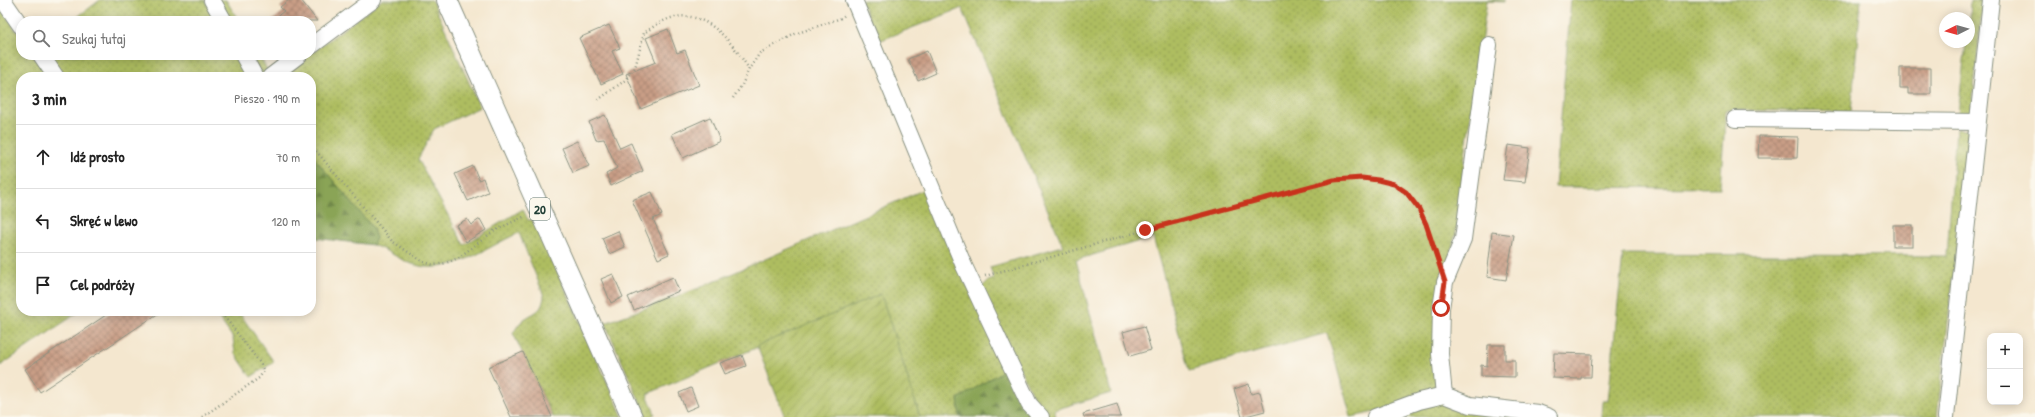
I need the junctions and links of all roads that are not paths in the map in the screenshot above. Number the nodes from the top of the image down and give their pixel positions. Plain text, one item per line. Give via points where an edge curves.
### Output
1 (3, 0) edge
2 (212, 0) edge
3 (372, 0) edge
4 (447, 0) edge
5 (1991, 0) edge
6 (854, 2) edge
7 (221, 16) edge
8 (16, 19) edge
9 (316, 42) edge
10 (1489, 45) dead end
11 (44, 60) edge
12 (246, 60) edge
13 (293, 60) edge
14 (53, 72) edge
15 (253, 72) edge
16 (277, 72) edge
17 (1736, 120) dead end
18 (1977, 122) junction
19 (1444, 395) junction
20 (632, 417) edge
21 (1041, 417) edge
22 (1375, 417) edge
23 (1549, 417) edge
24 (1946, 417) edge

1 - 8 street
2 - 7 street
3 - 9 street
4 - 20 main road, 20
5 - 18 street
6 - 21 street via 971,280 1029,404
10 - 19 street via 1463,239 1445,282 1441,308 1440,354
11 - 14 street
12 - 15 street
13 - 16 street
17 - 18 street
18 - 24 street
19 - 22 street
19 - 23 street via 1470,405 1538,413

